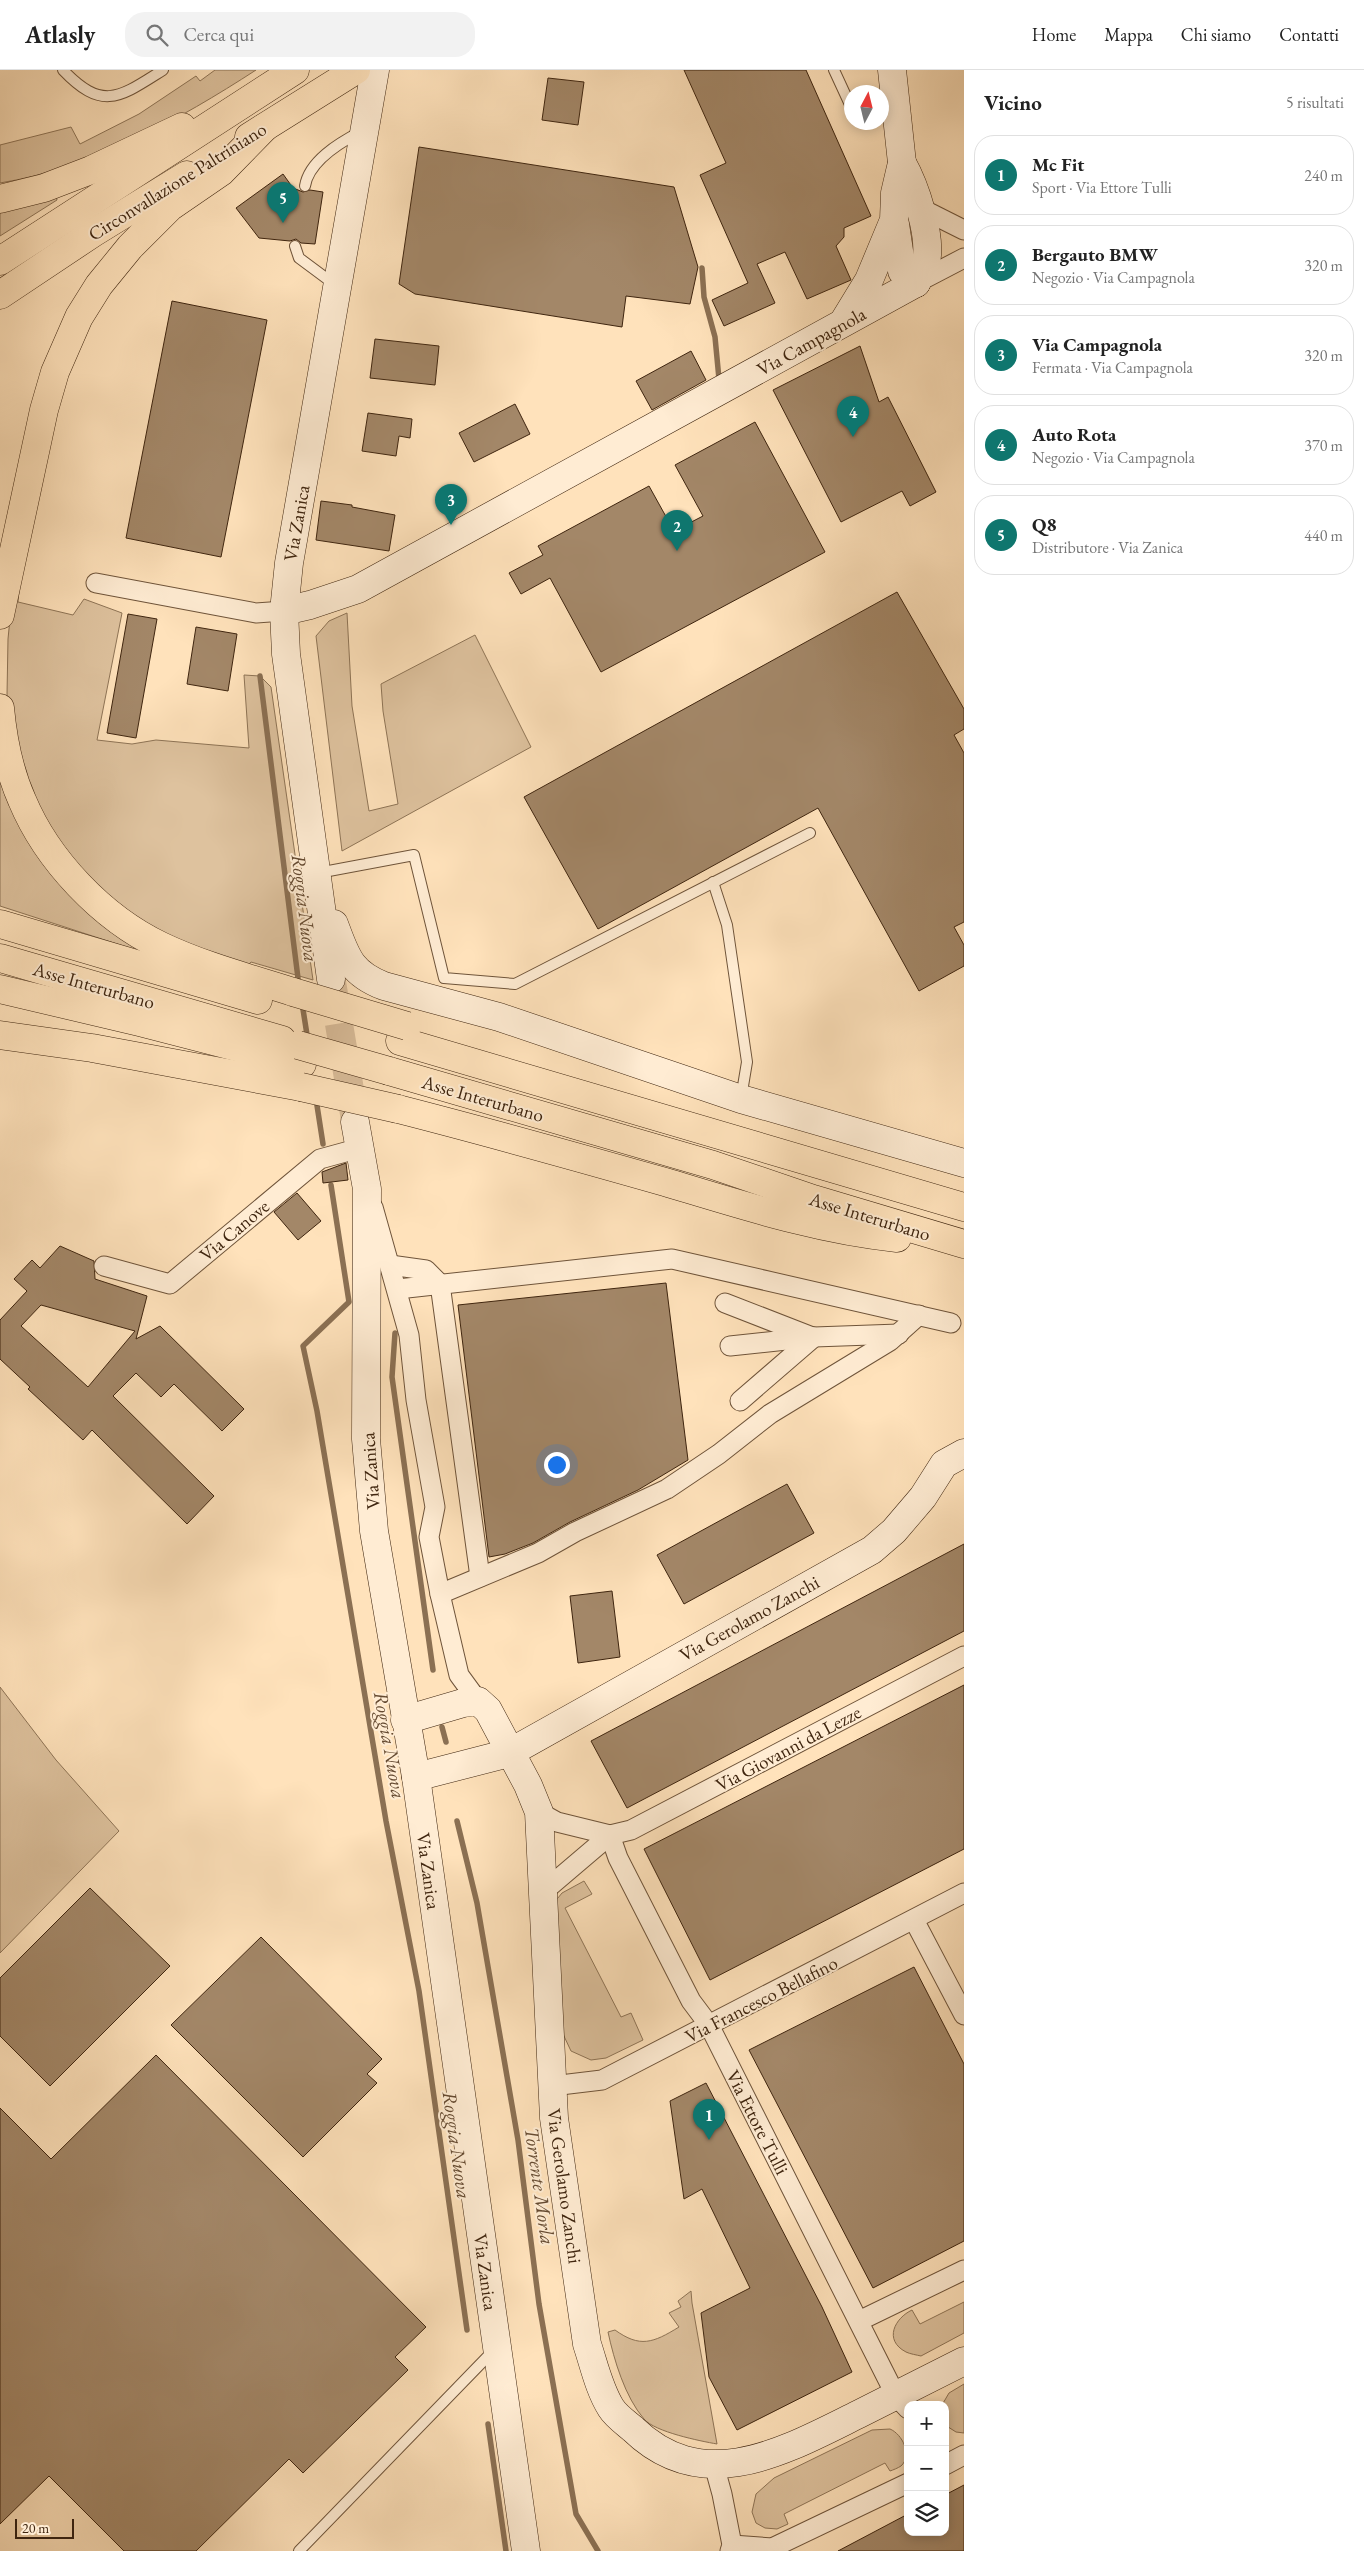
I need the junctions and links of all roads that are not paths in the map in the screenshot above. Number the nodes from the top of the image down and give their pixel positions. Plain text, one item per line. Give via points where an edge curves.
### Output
1 (63, 70) edge
2 (163, 70) edge
3 (295, 70) edge
4 (375, 70) edge
5 (834, 70) edge
6 (347, 76) edge
7 (889, 84) edge
8 (844, 92) edge
9 (251, 100) junction
10 (264, 128) junction
11 (366, 129) junction
12 (902, 163) junction
13 (305, 186) dead end
14 (0, 199) edge
15 (920, 208) junction
16 (894, 220) junction
17 (964, 230) edge
18 (295, 246) dead end
19 (964, 258) edge
20 (0, 261) edge
21 (916, 284) junction
22 (339, 287) junction
23 (0, 295) edge
24 (844, 322) junction
25 (96, 583) dead end
26 (284, 611) junction
27 (0, 615) edge
28 (0, 708) edge
29 (810, 833) dead end
30 (315, 874) junction
31 (713, 882) junction
32 (319, 901) junction
33 (0, 924) edge
34 (0, 958) edge
35 (331, 978) tunnel mouth
36 (0, 989) edge
37 (0, 999) edge
38 (294, 1002) junction
39 (91, 1010) junction
40 (0, 1035) edge
41 (301, 1065) junction
42 (393, 1090) junction
43 (741, 1099) junction
44 (343, 1145) joint
45 (964, 1162) edge
46 (367, 1189) junction
47 (964, 1207) edge
48 (964, 1244) edge
49 (390, 1264) junction
50 (104, 1266) dead end
51 (440, 1284) junction
52 (398, 1289) junction
53 (725, 1303) dead end
54 (919, 1316) junction
55 (951, 1323) dead end
56 (899, 1334) junction
57 (814, 1338) junction
58 (730, 1346) dead end
59 (740, 1401) dead end
60 (964, 1453) edge
61 (480, 1577) junction
62 (440, 1594) junction
63 (964, 1656) edge
64 (478, 1701) junction
65 (405, 1720) junction
66 (509, 1753) junction
67 (416, 1778) junction
68 (539, 1812) junction
69 (610, 1835) junction
70 (543, 1892) junction
71 (964, 1894) edge
72 (914, 1920) junction
73 (964, 2015) edge
74 (709, 2025) junction
75 (552, 2086) junction
76 (964, 2270) edge
77 (859, 2322) junction
78 (496, 2348) junction
79 (964, 2361) edge
80 (902, 2402) edge
81 (964, 2455) edge
82 (949, 2463) edge
83 (714, 2465) junction
84 (904, 2485) edge
85 (731, 2548) edge
86 (299, 2551) edge
87 (526, 2551) edge

1 - 2 lane via 92,95 114,96 131,90
3 - 9 highway, Circonvallazione Paltriniano
4 - 11 main road, Via Zanica
5 - 8 lane
6 - 10 highway, Circonvallazione Paltriniano
7 - 12 main road
9 - 14 highway via 173,130 91,170 44,188
9 - 20 highway, Circonvallazione Paltriniano
10 - 23 highway, Circonvallazione Paltriniano via 93,233
10 - 27 highway via 221,172 170,207 130,247 99,285 79,317 44,410
11 - 13 lane via 337,145 307,175
11 - 22 main road, Via Zanica
12 - 15 main road
12 - 16 main road via 895,193
15 - 17 street
15 - 21 main road via 927,254
16 - 21 main road via 902,271
16 - 24 main road via 869,280
18 - 22 lane via 299,258
19 - 21 street, Via Campagnola
21 - 24 main road, Via Campagnola
22 - 26 main road, Via Zanica via 294,534
24 - 26 main road, Via Campagnola via 358,589
25 - 26 street via 256,613
26 - 30 main road, Via Zanica via 286,654
28 - 38 highway via 3,738 22,801 53,853 92,897 114,917 159,945
29 - 31 lane
30 - 31 lane via 414,855 444,978 515,984
30 - 32 main road, Via Zanica
31 - 43 lane via 727,925 747,1062
32 - 35 main road, Via Zanica
32 - 43 main road via 332,920 351,964 370,981 499,1017
33 - 38 highway, Asse Interurbano
34 - 41 highway, Asse Interurbano
36 - 39 highway
37 - 39 highway
38 - 47 highway, Asse Interurbano via 404,1034 486,1065
39 - 41 highway
40 - 41 highway via 92,1048
41 - 42 highway
42 - 48 highway, Asse Interurbano via 711,1183 813,1199
42 - 48 highway via 509,1138 784,1217 872,1236
43 - 45 main road
44 - 46 main road, Via Zanica
44 - 50 street, Via Canove via 170,1284
46 - 49 street, Via Zanica
46 - 65 main road, Via Zanica via 368,1472 374,1530
49 - 51 street via 426,1270
49 - 52 street, Via Zanica
51 - 52 street
51 - 54 street via 672,1259
51 - 61 street
52 - 62 street, Via Zanica via 409,1335 416,1400 435,1507 429,1537
53 - 57 street
54 - 55 street
54 - 56 street
56 - 57 street
56 - 61 street via 770,1414 719,1454 666,1489
57 - 58 street
57 - 59 street
60 - 66 main road, Via Gerolamo Zanchi via 944,1464 923,1497 894,1531 872,1550
61 - 62 street
62 - 64 street, Via Zanica via 459,1675
63 - 69 street, Via Giovanni da Lezze via 631,1830
64 - 65 main road
64 - 66 main road, Via Gerolamo Zanchi via 488,1710
65 - 67 main road, Via Zanica
66 - 67 main road, Via Gerolamo Zanchi
66 - 68 main road, Via Gerolamo Zanchi
67 - 78 main road, Via Zanica
68 - 69 street, Via Giovanni da Lezze via 557,1822
68 - 70 main road, Via Gerolamo Zanchi
69 - 70 street, Via Giovanni da Lezze
69 - 74 street, Via Ettore Tulli via 618,1858 691,2001
70 - 75 main road, Via Gerolamo Zanchi
71 - 72 street, Via Francesco Bellafino
72 - 73 street
72 - 74 street, Via Francesco Bellafino
74 - 75 street, Via Francesco Bellafino via 602,2080
74 - 77 street, Via Ettore Tulli
75 - 83 main road, Via Gerolamo Zanchi via 558,2149 584,2322 597,2376 612,2409 646,2442 676,2458
76 - 77 street
77 - 80 street, Via Ettore Tulli
78 - 86 lane
78 - 87 main road, Via Zanica
79 - 80 main road, Via Gerolamo Zanchi
80 - 83 main road, Via Gerolamo Zanchi via 753,2461
81 - 82 street
83 - 85 street
84 - 85 street via 772,2548

